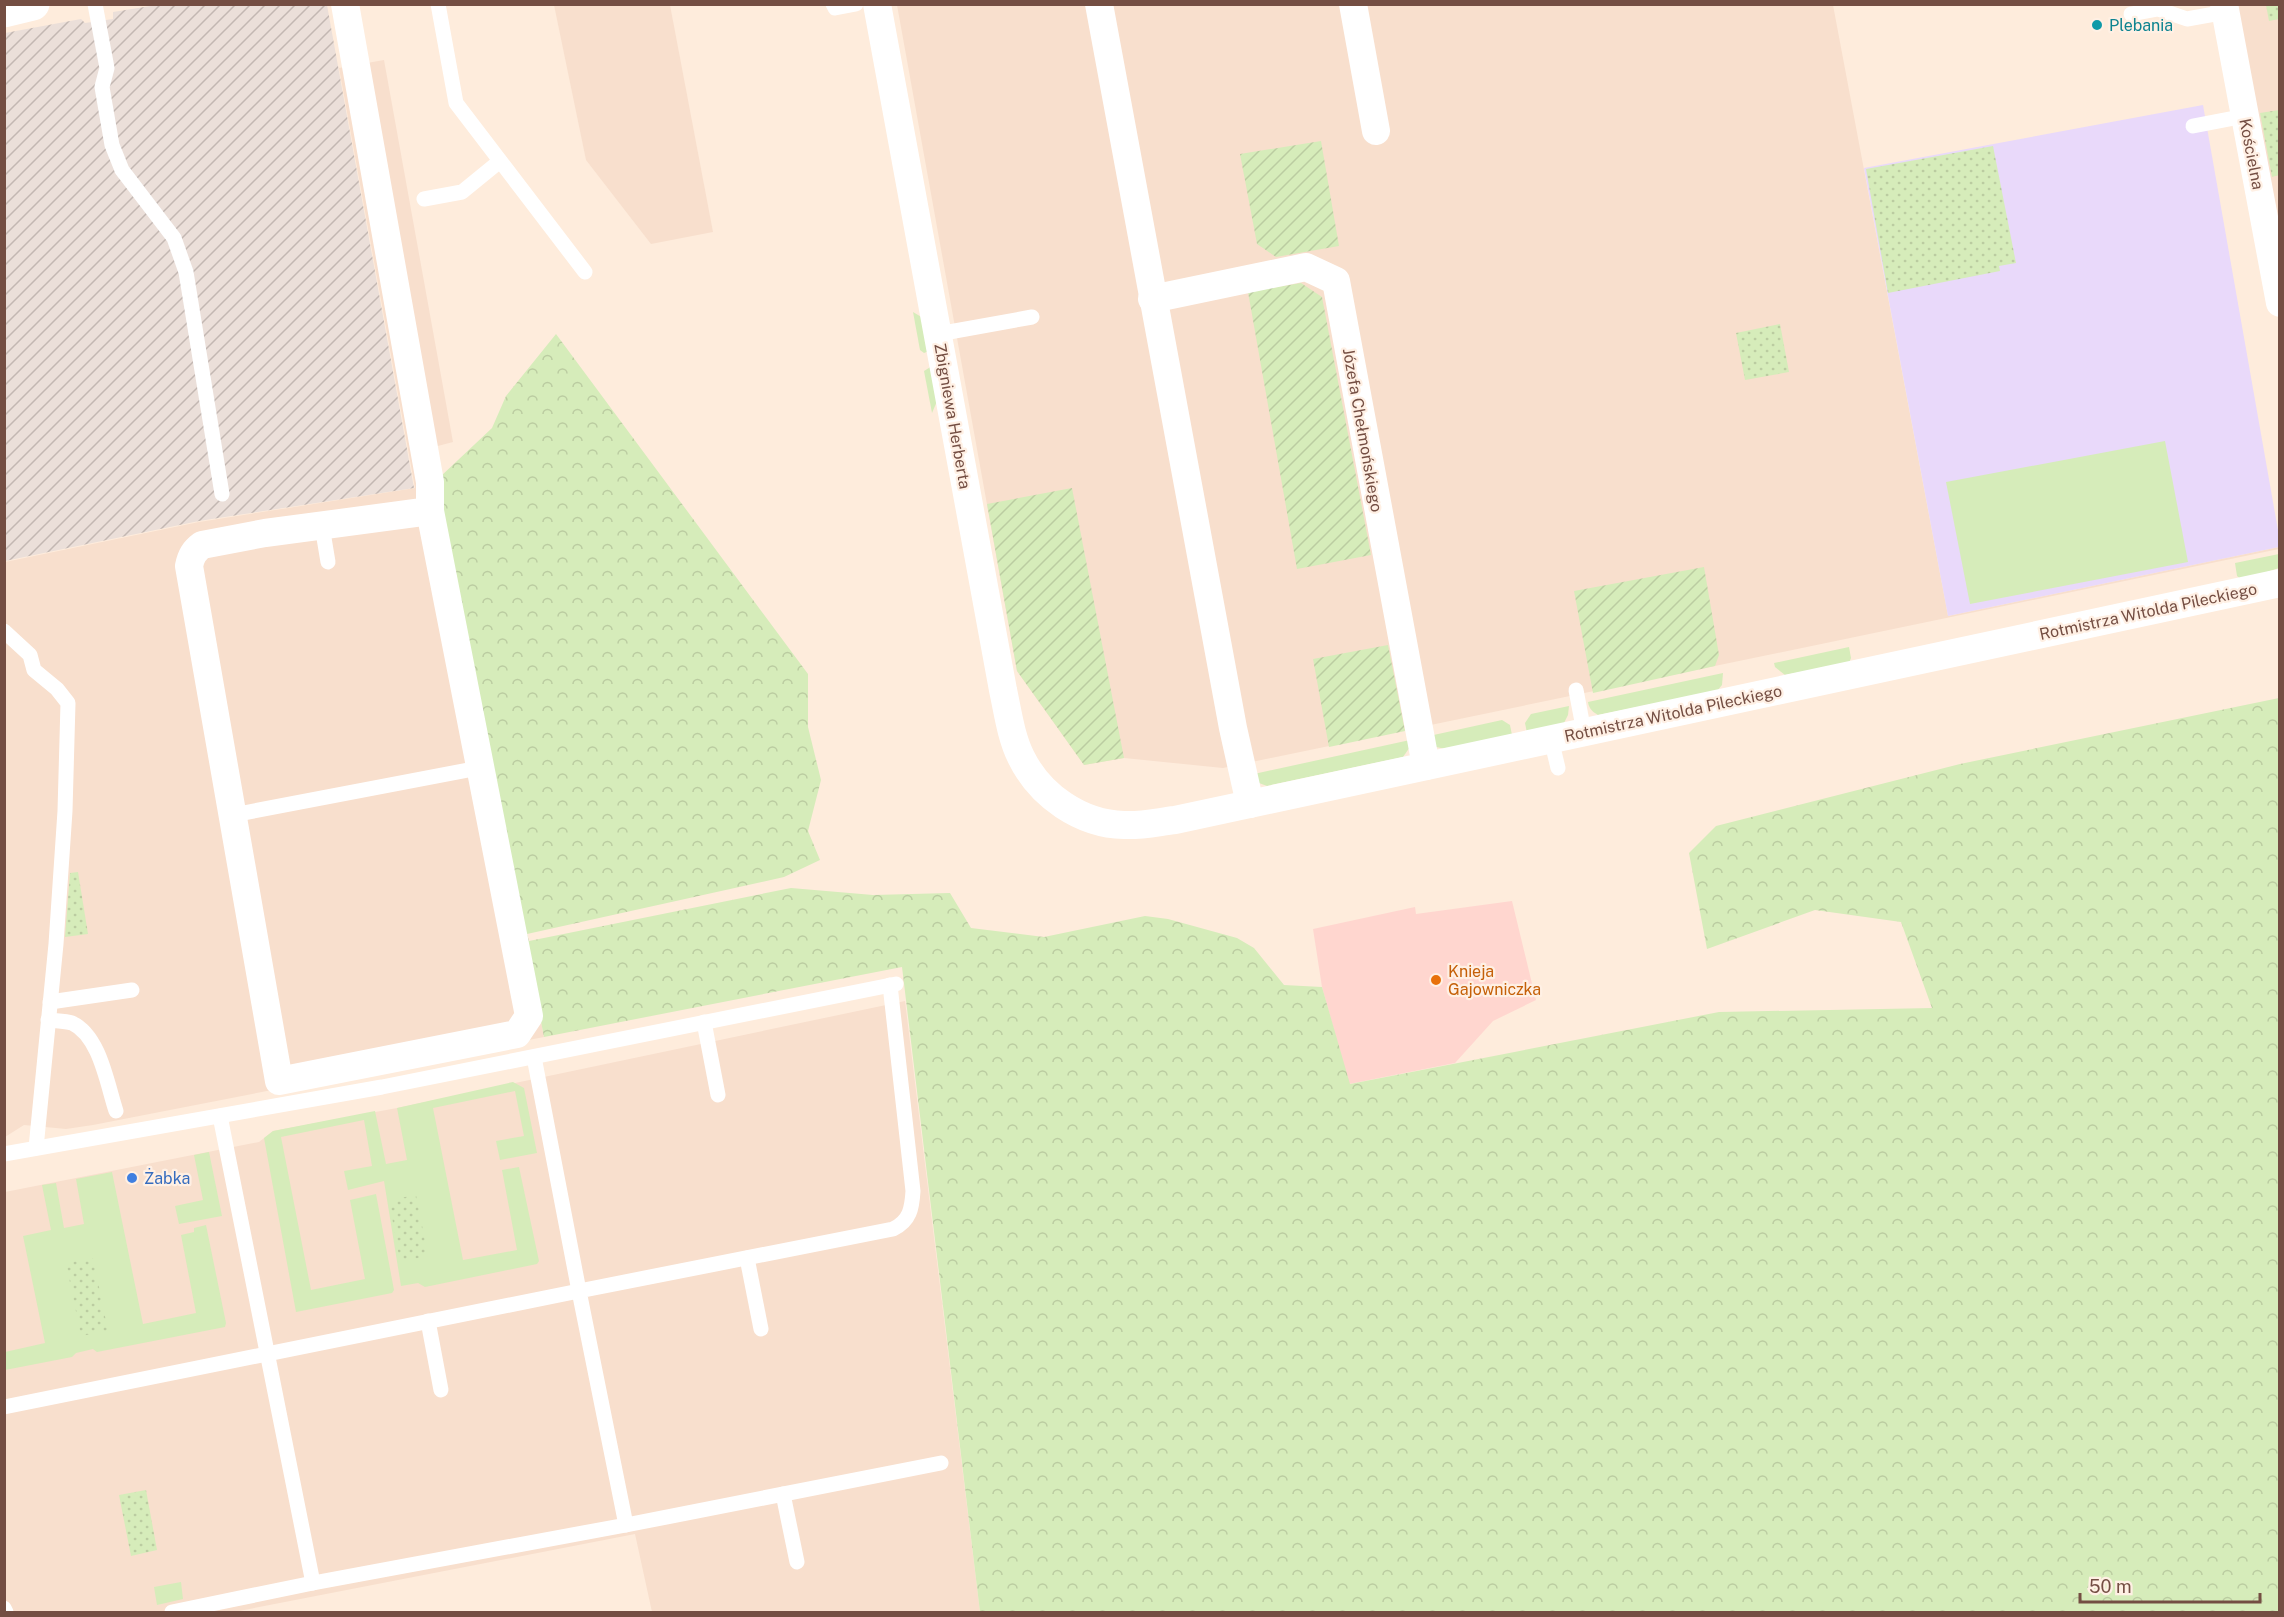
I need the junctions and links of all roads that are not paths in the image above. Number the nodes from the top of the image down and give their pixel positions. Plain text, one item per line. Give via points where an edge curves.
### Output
1 (33, 4) edge
2 (95, 4) edge
3 (345, 4) edge
4 (438, 4) edge
5 (833, 4) edge
6 (856, 4) edge
7 (877, 4) edge
8 (1099, 4) edge
9 (1353, 4) edge
10 (2225, 8) edge
11 (4, 11) edge
12 (2131, 14) dead end
13 (2245, 116) junction
14 (2193, 126) dead end
15 (1376, 131) dead end
16 (500, 161) junction
17 (424, 200) dead end
18 (585, 272) dead end
19 (1152, 299) junction
20 (2280, 303) edge
21 (1032, 317) dead end
22 (938, 334) junction
23 (222, 494) dead end
24 (430, 511) junction
25 (322, 525) junction
26 (328, 562) dead end
27 (2280, 583) edge
28 (4, 631) edge
29 (1576, 690) dead end
30 (1584, 732) junction
31 (1551, 739) junction
32 (1426, 766) junction
33 (479, 768) junction
34 (1558, 768) dead end
35 (1250, 804) junction
36 (1067, 808) joint
37 (233, 815) junction
38 (132, 990) dead end
39 (50, 1002) junction
40 (48, 1020) junction
41 (704, 1022) junction
42 (534, 1057) junction
43 (718, 1095) dead end
44 (116, 1111) dead end
45 (220, 1116) junction
46 (36, 1148) junction
47 (4, 1154) edge
48 (747, 1258) junction
49 (579, 1291) junction
50 (428, 1321) junction
51 (761, 1329) dead end
52 (268, 1354) junction
53 (441, 1390) dead end
54 (4, 1407) edge
55 (941, 1464) dead end
56 (783, 1494) junction
57 (626, 1525) junction
58 (797, 1562) dead end
59 (313, 1583) junction
60 (4, 1608) edge
61 (6, 1612) edge
62 (172, 1612) edge

1 - 11 street
2 - 23 lane via 107,68 102,87 112,145 122,170 174,238 186,272
3 - 24 street via 429,482
4 - 16 lane via 456,103
5 - 6 lane via 835,8
7 - 22 street, Zbigniewa Herberta
8 - 19 street
9 - 15 street
10 - 12 lane via 2187,18 2158,9
10 - 13 street, Kościelna
13 - 14 lane
13 - 20 street, Kościelna
16 - 17 lane via 462,192
16 - 18 lane
19 - 32 street, Józefa Chełmońskiego via 1306,267 1336,281
19 - 35 street
21 - 22 lane
22 - 36 street, Zbigniewa Herberta via 1014,741 1035,780
24 - 25 street
24 - 33 street
25 - 26 lane
25 - 37 street via 202,545 190,558
27 - 30 street, Rotmistrza Witolda Pileckiego
28 - 39 lane via 30,655 34,670 68,703 65,811
29 - 30 lane
30 - 31 street, Rotmistrza Witolda Pileckiego
31 - 32 street, Rotmistrza Witolda Pileckiego
31 - 34 lane
32 - 35 street, Rotmistrza Witolda Pileckiego
33 - 37 lane
33 - 37 street via 529,1016 517,1034 279,1081
35 - 36 street, Rotmistrza Witolda Pileckiego via 1175,820 1125,825 1095,821
38 - 39 lane
39 - 40 lane
40 - 44 lane via 71,1023 89,1036
40 - 46 lane
41 - 42 lane
41 - 43 lane
41 - 48 lane via 893,984 913,1191 910,1213 893,1229
42 - 45 lane
42 - 49 lane
45 - 46 lane
45 - 52 lane
46 - 47 lane
48 - 49 lane
48 - 51 lane
49 - 50 lane
49 - 57 lane
50 - 52 lane
50 - 53 lane
52 - 54 lane
52 - 59 lane
55 - 56 lane
56 - 57 lane
56 - 58 lane
57 - 59 lane
59 - 62 lane
60 - 61 lane

